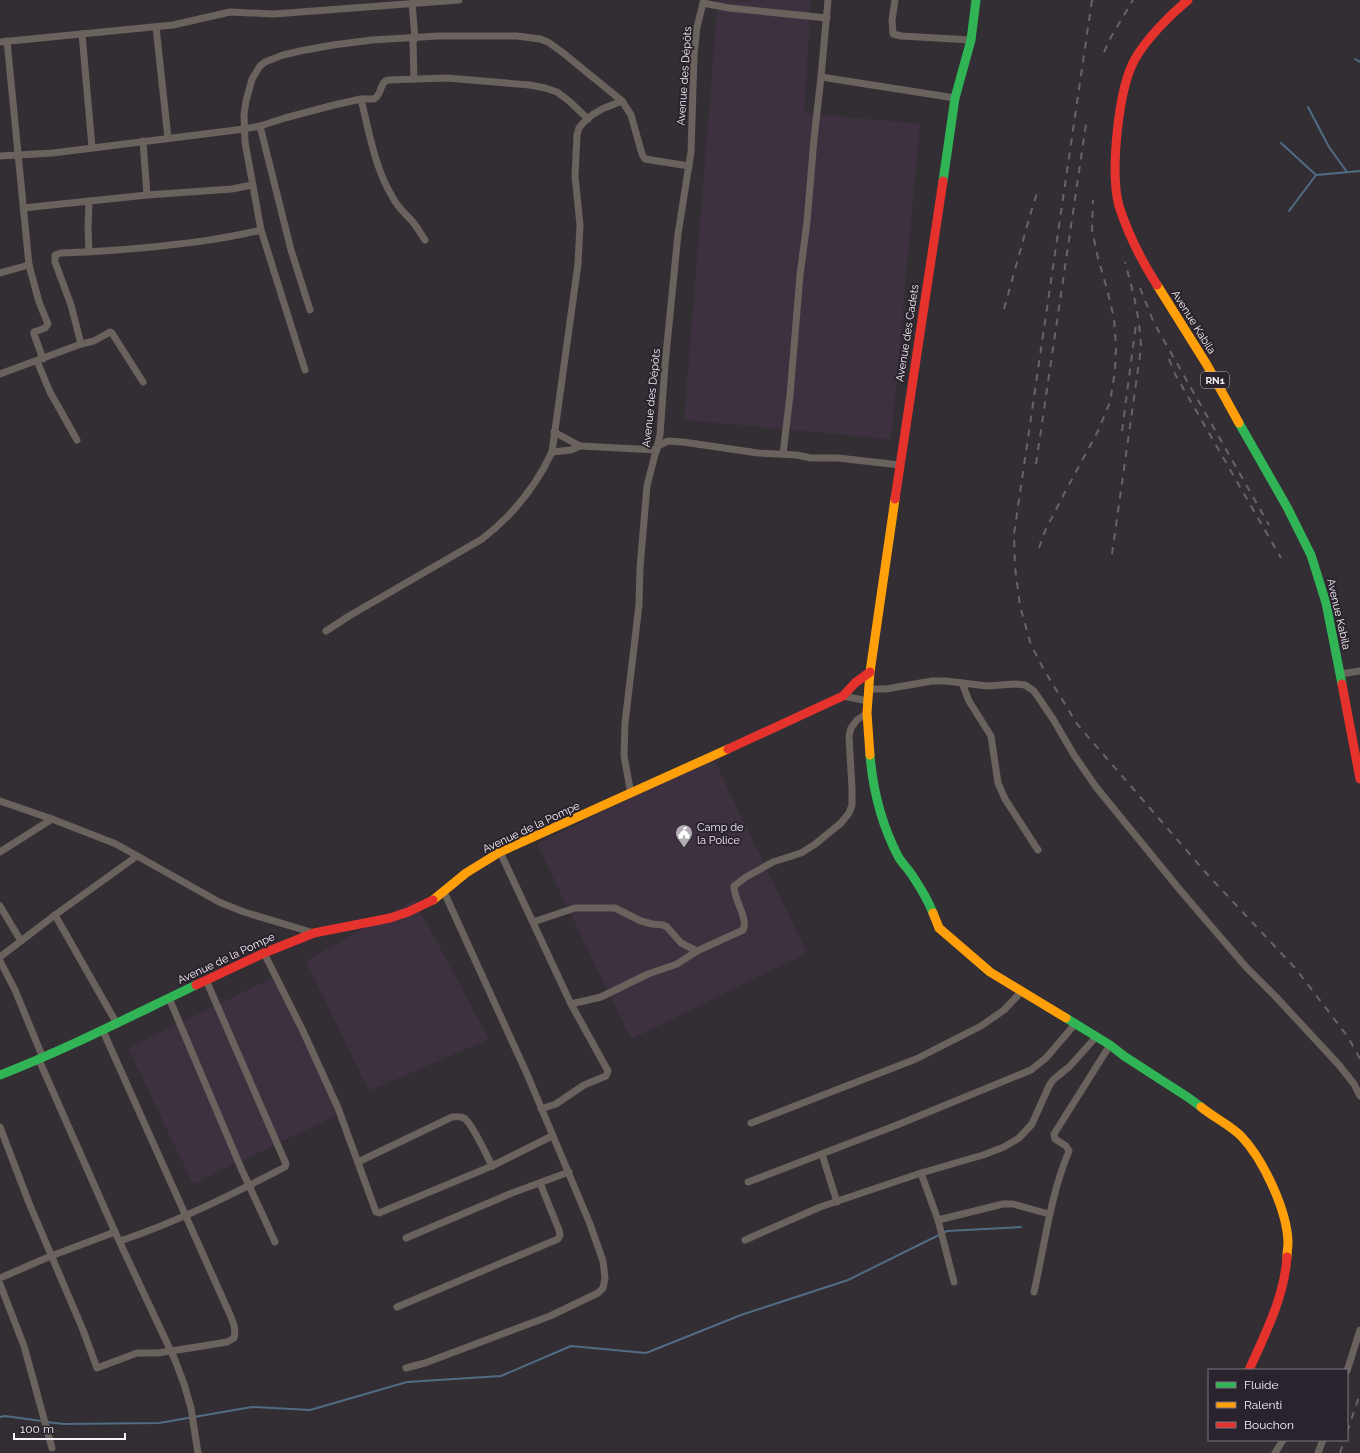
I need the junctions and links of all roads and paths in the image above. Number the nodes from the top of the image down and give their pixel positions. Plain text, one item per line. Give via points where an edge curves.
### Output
1 (459, 0) edge
2 (828, 0) edge
3 (895, 0) edge
4 (976, 0) edge
5 (1188, 0) edge
6 (415, 2) edge
7 (702, 2) edge
8 (827, 18) junction
9 (156, 27) junction
10 (82, 34) junction
11 (415, 38) junction
12 (971, 40) junction
13 (3, 41) edge
14 (822, 77) junction
15 (414, 79) junction
16 (955, 98) junction
17 (361, 99) junction
18 (622, 101) junction
19 (588, 119) junction
20 (260, 126) junction
21 (244, 129) junction
22 (168, 138) junction
23 (143, 141) junction
24 (92, 147) junction
25 (18, 155) junction
26 (0, 156) edge
27 (689, 166) junction
28 (252, 186) junction
29 (147, 195) junction
30 (89, 201) junction
31 (23, 208) junction
32 (261, 230) junction
33 (425, 240) dead end
34 (89, 251) junction
35 (29, 265) junction
36 (0, 273) edge
37 (310, 310) dead end
38 (81, 344) junction
39 (40, 360) junction
40 (305, 370) dead end
41 (0, 374) edge
42 (143, 382) dead end
43 (554, 432) junction
44 (660, 435) junction
45 (77, 440) dead end
46 (668, 441) junction
47 (580, 446) junction
48 (657, 448) junction
49 (552, 452) junction
50 (783, 454) junction
51 (900, 465) junction
52 (326, 631) dead end
53 (1360, 671) edge
54 (870, 672) junction
55 (1340, 674) junction
56 (962, 683) junction
57 (870, 689) junction
58 (842, 696) junction
59 (868, 701) junction
60 (867, 713) junction
61 (1360, 779) edge
62 (631, 794) junction
63 (0, 801) edge
64 (52, 819) junction
65 (1038, 850) dead end
66 (0, 852) edge
67 (500, 852) junction
68 (137, 856) junction
69 (444, 892) junction
70 (0, 906) edge
71 (55, 915) junction
72 (533, 922) junction
73 (314, 932) junction
74 (21, 941) junction
75 (697, 951) junction
76 (264, 953) junction
77 (0, 957) edge
78 (0, 961) edge
79 (206, 980) junction
80 (1021, 992) junction
81 (169, 998) junction
82 (571, 1004) junction
83 (117, 1024) junction
84 (1075, 1024) junction
85 (103, 1031) junction
86 (1096, 1037) junction
87 (1110, 1046) junction
88 (41, 1059) junction
89 (0, 1075) edge
90 (1360, 1096) edge
91 (541, 1109) junction
92 (751, 1123) dead end
93 (0, 1127) edge
94 (552, 1136) junction
95 (822, 1154) junction
96 (358, 1162) junction
97 (492, 1166) junction
98 (569, 1172) junction
99 (921, 1173) junction
100 (748, 1182) dead end
101 (540, 1183) junction
102 (248, 1186) junction
103 (837, 1202) junction
104 (1049, 1214) junction
105 (185, 1216) junction
106 (938, 1220) junction
107 (115, 1232) junction
108 (406, 1238) dead end
109 (745, 1240) dead end
110 (120, 1241) junction
111 (275, 1242) dead end
112 (51, 1256) junction
113 (0, 1278) edge
114 (954, 1282) dead end
115 (0, 1284) edge
116 (1034, 1292) dead end
117 (397, 1307) dead end
118 (1360, 1330) edge
119 (170, 1350) junction
120 (406, 1368) dead end
121 (1249, 1369) edge
122 (1348, 1369) edge
123 (1282, 1441) edge
124 (1323, 1441) edge
125 (52, 1448) dead end
126 (198, 1453) edge
127 (1275, 1453) edge
128 (1318, 1453) edge

1 - 6 street
2 - 8 street
3 - 12 street via 893,34
4 - 12 main road, Avenue des Cadets
5 - 55 main road, Avenue Kabila / RN1 via 1172,13 1135,58 1127,80 1117,133 1116,184 1119,204 1129,235 1145,266 1207,365 1311,555 1326,603
6 - 9 street via 274,14 230,12
6 - 11 street
7 - 8 street
7 - 27 street, Avenue des Dépôts via 694,56
8 - 14 street
9 - 10 street
9 - 22 street
10 - 13 street
10 - 24 street
11 - 15 street
11 - 18 street via 517,36 540,39 562,52
11 - 21 street via 333,45 283,55 265,62 252,79 244,114
12 - 16 main road, Avenue des Cadets
13 - 25 street
14 - 16 street
14 - 50 street
15 - 17 street via 386,80 378,97
15 - 19 street via 446,78 545,88 570,101
16 - 51 main road, Avenue des Cadets
17 - 20 street
17 - 33 street via 382,178 393,199
18 - 19 street via 602,109
18 - 27 street via 629,110 643,156 648,160
19 - 43 street via 579,128 577,135 575,176 580,224 578,264
20 - 21 street
20 - 37 street via 291,250
21 - 22 street
21 - 28 street
22 - 23 street
23 - 24 street
23 - 29 street
24 - 25 street
25 - 26 street
25 - 31 street
27 - 44 street, Avenue des Dépôts via 678,234
28 - 29 street
28 - 32 street
29 - 30 street
30 - 31 street
30 - 34 street
31 - 35 street
32 - 34 street via 238,236 176,244 106,252
32 - 40 street
34 - 38 street via 57,254 54,258 71,305
35 - 36 street
35 - 39 street via 48,324 34,334
38 - 39 street
38 - 42 street via 112,333
39 - 41 street
39 - 45 street via 50,392
43 - 47 street
43 - 49 street
44 - 46 street
44 - 48 street, Avenue des Dépôts
46 - 48 street
46 - 50 street
47 - 48 street
47 - 49 street via 571,450
48 - 62 street, Avenue des Dépôts via 647,486 639,605 625,723 624,756
49 - 52 street via 525,496 493,531 469,548
50 - 51 street
51 - 54 main road, Avenue des Cadets
53 - 55 street
54 - 57 main road, Avenue des Cadets
54 - 58 main road, Avenue de la Pompe
55 - 61 main road, Avenue Kabila / RN1
56 - 57 street via 946,680
56 - 65 street via 969,701 990,736 998,783 1005,799
56 - 90 street via 987,686 1025,685 1034,692 1096,787 1246,967 1339,1065
57 - 59 main road, Avenue des Cadets
58 - 59 street
58 - 62 main road, Avenue de la Pompe
59 - 60 main road, Avenue des Cadets
60 - 75 street via 851,728 852,805 849,813 814,845 801,853 773,862 736,884 734,888 745,927 739,933
60 - 80 main road, Avenue des Cadets via 872,780 892,844 930,905 940,928 990,972
62 - 67 main road, Avenue de la Pompe
63 - 64 street
64 - 66 street
64 - 68 street via 116,844
67 - 69 main road, Avenue de la Pompe via 466,873
67 - 72 street
68 - 71 street
68 - 73 street via 219,902 244,912
69 - 73 main road, Avenue de la Pompe via 436,899 390,918
69 - 91 street
70 - 74 street
71 - 74 street
71 - 83 street
72 - 75 street via 575,908 615,908 641,921 667,927 681,943
72 - 82 street
73 - 76 main road, Avenue de la Pompe
74 - 77 street
75 - 82 street via 677,964 648,974 601,997
76 - 79 main road, Avenue de la Pompe
76 - 96 street via 324,1076
78 - 88 street
79 - 81 main road, Avenue de la Pompe
79 - 102 street via 285,1160 285,1167
80 - 84 main road, Avenue des Cadets
80 - 92 street via 1004,1010 981,1026 916,1058
81 - 83 main road, Avenue de la Pompe
81 - 102 street
82 - 91 street via 608,1071 606,1076 584,1085 556,1104
83 - 85 main road, Avenue de la Pompe
84 - 86 main road, Avenue des Cadets
84 - 95 street via 1046,1058 1031,1070
85 - 88 main road, Avenue de la Pompe
85 - 105 street
86 - 87 main road, Avenue des Cadets
86 - 99 street via 1048,1086 1032,1124 1019,1138 1004,1147
87 - 104 street via 1054,1134 1055,1139 1069,1151
87 - 121 main road, Avenue des Cadets via 1240,1135 1264,1168 1274,1190 1283,1215 1288,1241 1286,1271 1271,1321
88 - 89 main road, Avenue de la Pompe
88 - 107 street
91 - 94 street
93 - 112 street
94 - 97 street
94 - 98 street
95 - 100 street
95 - 103 street
96 - 97 street via 459,1116 466,1119 472,1127
96 - 97 street via 377,1213
98 - 101 street
98 - 120 street via 603,1261 603,1288 598,1293 550,1316
99 - 103 street
99 - 106 street
101 - 108 street
101 - 117 street via 559,1230 558,1239
102 - 105 street
102 - 111 street
103 - 109 street
104 - 106 street via 1003,1204
104 - 116 street
105 - 110 street
105 - 119 street via 227,1308 235,1333 234,1338 227,1342
106 - 114 street
107 - 110 street
107 - 112 street
110 - 119 street
112 - 113 street
112 - 119 street via 97,1368 137,1353
115 - 125 street via 24,1346
118 - 122 street
119 - 126 street via 191,1408
123 - 127 street
124 - 128 street

